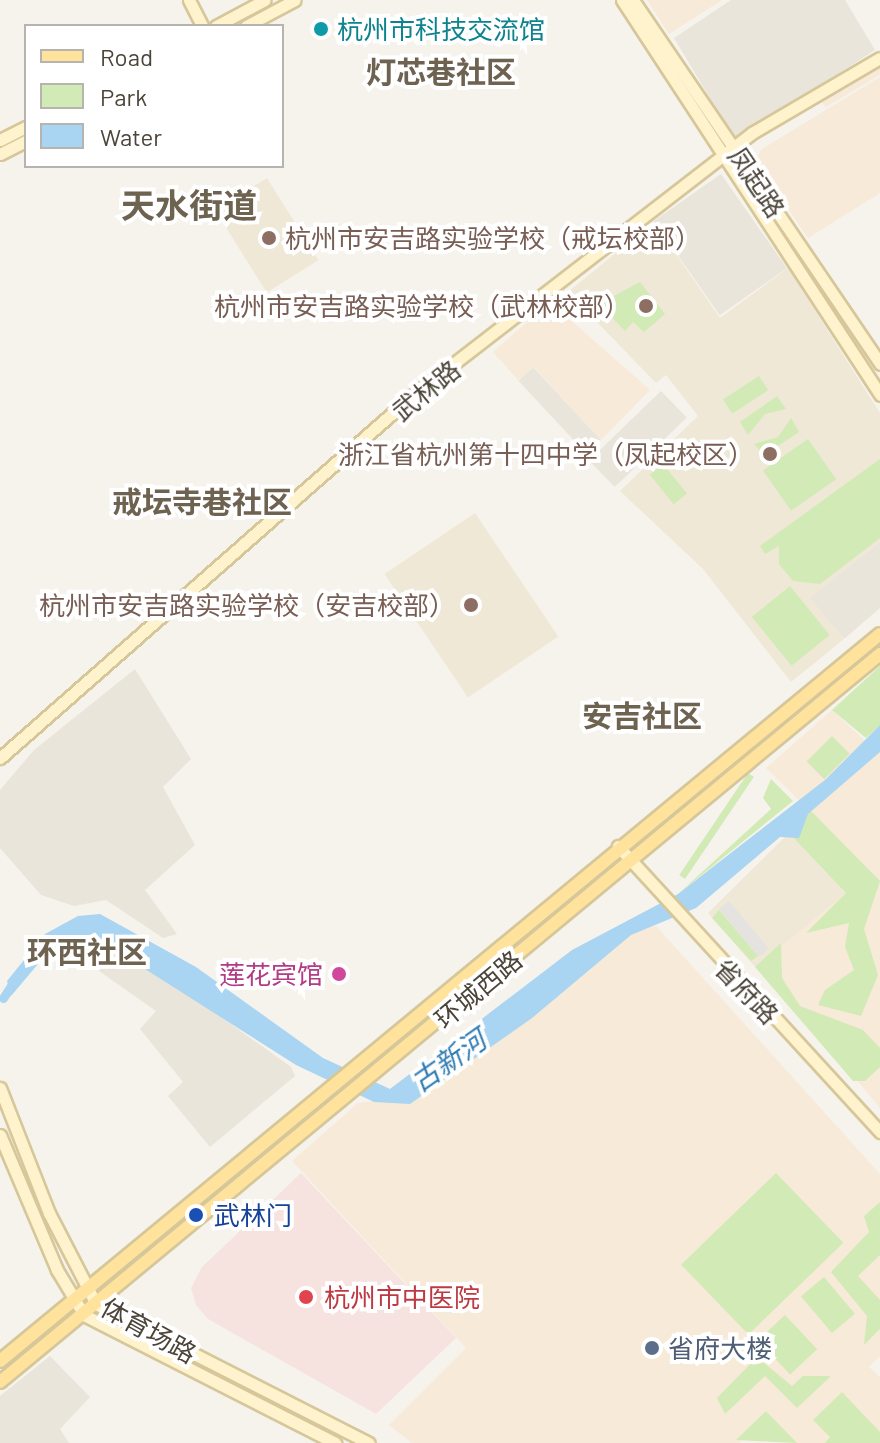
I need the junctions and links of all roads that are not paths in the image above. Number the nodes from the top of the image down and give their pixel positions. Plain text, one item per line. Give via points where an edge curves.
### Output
1 (189, 0) edge
2 (265, 0) edge
3 (295, 0) edge
4 (622, 0) edge
5 (633, 0) edge
6 (201, 24) edge
7 (220, 24) edge
8 (250, 24) edge
9 (880, 58) edge
10 (24, 128) edge
11 (0, 140) edge
12 (24, 142) edge
13 (735, 149) junction
14 (0, 154) edge
15 (721, 160) junction
16 (880, 364) edge
17 (880, 395) edge
18 (880, 634) edge
19 (880, 654) edge
20 (0, 758) edge
21 (618, 846) junction
22 (630, 862) junction
23 (0, 1088) edge
24 (880, 1132) edge
25 (0, 1135) edge
26 (86, 1290) junction
27 (72, 1300) junction
28 (96, 1304) junction
29 (84, 1315) junction
30 (0, 1361) edge
31 (0, 1382) edge
32 (335, 1443) edge
33 (369, 1443) edge

1 - 6 main road
2 - 7 main road
3 - 8 main road
4 - 15 main road via 700,113
5 - 13 main road, 凤起路
9 - 13 main road, 武林路
10 - 11 main road
12 - 14 main road
13 - 15 main road, 武林路
13 - 16 main road, 凤起路
15 - 17 main road
15 - 20 main road, 武林路 via 413,395
18 - 21 main road, 环城西路
19 - 22 main road, 环城西路
21 - 22 main road, 省府路
21 - 26 main road, 环城西路
22 - 24 main road, 省府路
22 - 28 main road, 环城西路
23 - 26 main road, 体育场路
25 - 27 main road, 体育场路
26 - 27 main road, 环城西路
26 - 28 main road, 体育场路
27 - 29 main road, 体育场路
27 - 30 main road, 环城西路
28 - 29 main road, 环城西路
28 - 33 main road, 体育场路
29 - 31 main road, 环城西路
29 - 32 main road, 体育场路

